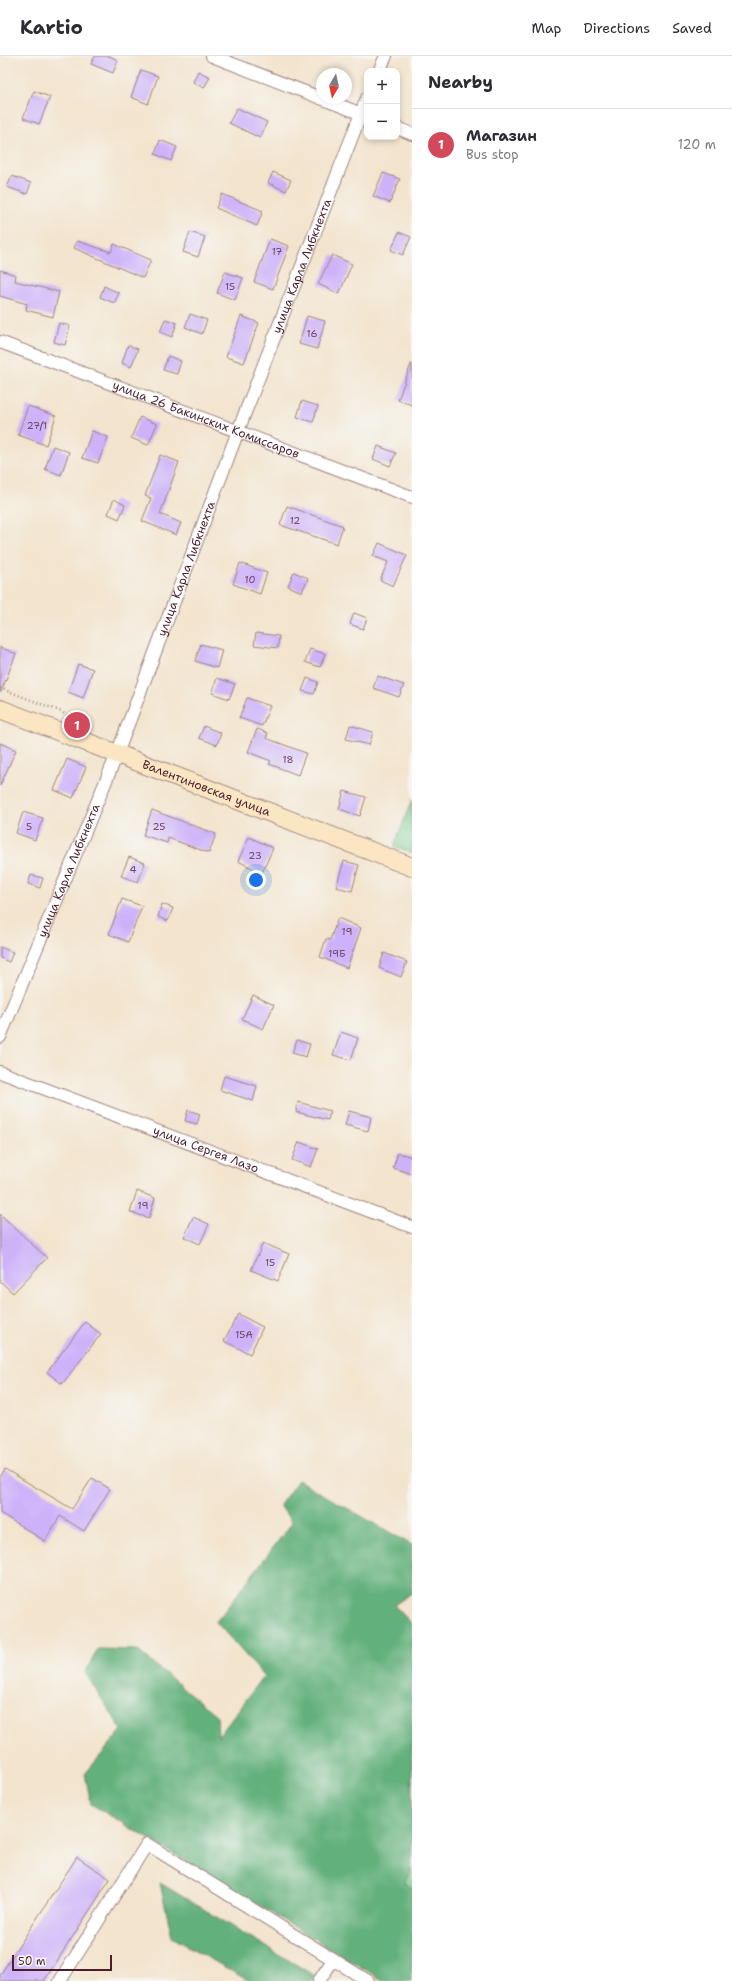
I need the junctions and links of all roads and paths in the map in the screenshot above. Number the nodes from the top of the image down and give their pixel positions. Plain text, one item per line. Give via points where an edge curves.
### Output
1 (212, 56) edge
2 (386, 56) edge
3 (380, 68) edge
4 (364, 114) edge
5 (400, 129) edge
6 (412, 134) edge
7 (0, 342) edge
8 (238, 431) junction
9 (412, 497) edge
10 (0, 688) edge
11 (0, 709) edge
12 (72, 721) dead end
13 (117, 754) junction
14 (412, 867) edge
15 (0, 1037) edge
16 (0, 1072) edge
17 (412, 1227) edge
18 (333, 1960) junction
19 (60, 1981) edge
20 (319, 1981) edge
21 (368, 1981) edge

1 - 4 street
2 - 3 street
4 - 8 street, улица Карла Либкнехта
5 - 6 street
7 - 8 street, улица 26 Бакинских Комиссаров
8 - 9 street, улица 26 Бакинских Комиссаров
8 - 13 street, улица Карла Либкнехта
10 - 12 path via 62,712
11 - 13 main road, Валентиновская улица
13 - 14 main road, Валентиновская улица
13 - 15 street, улица Карла Либкнехта
16 - 17 street, улица Сергея Лазо
18 - 19 street via 147,1844
18 - 20 street
18 - 21 street

